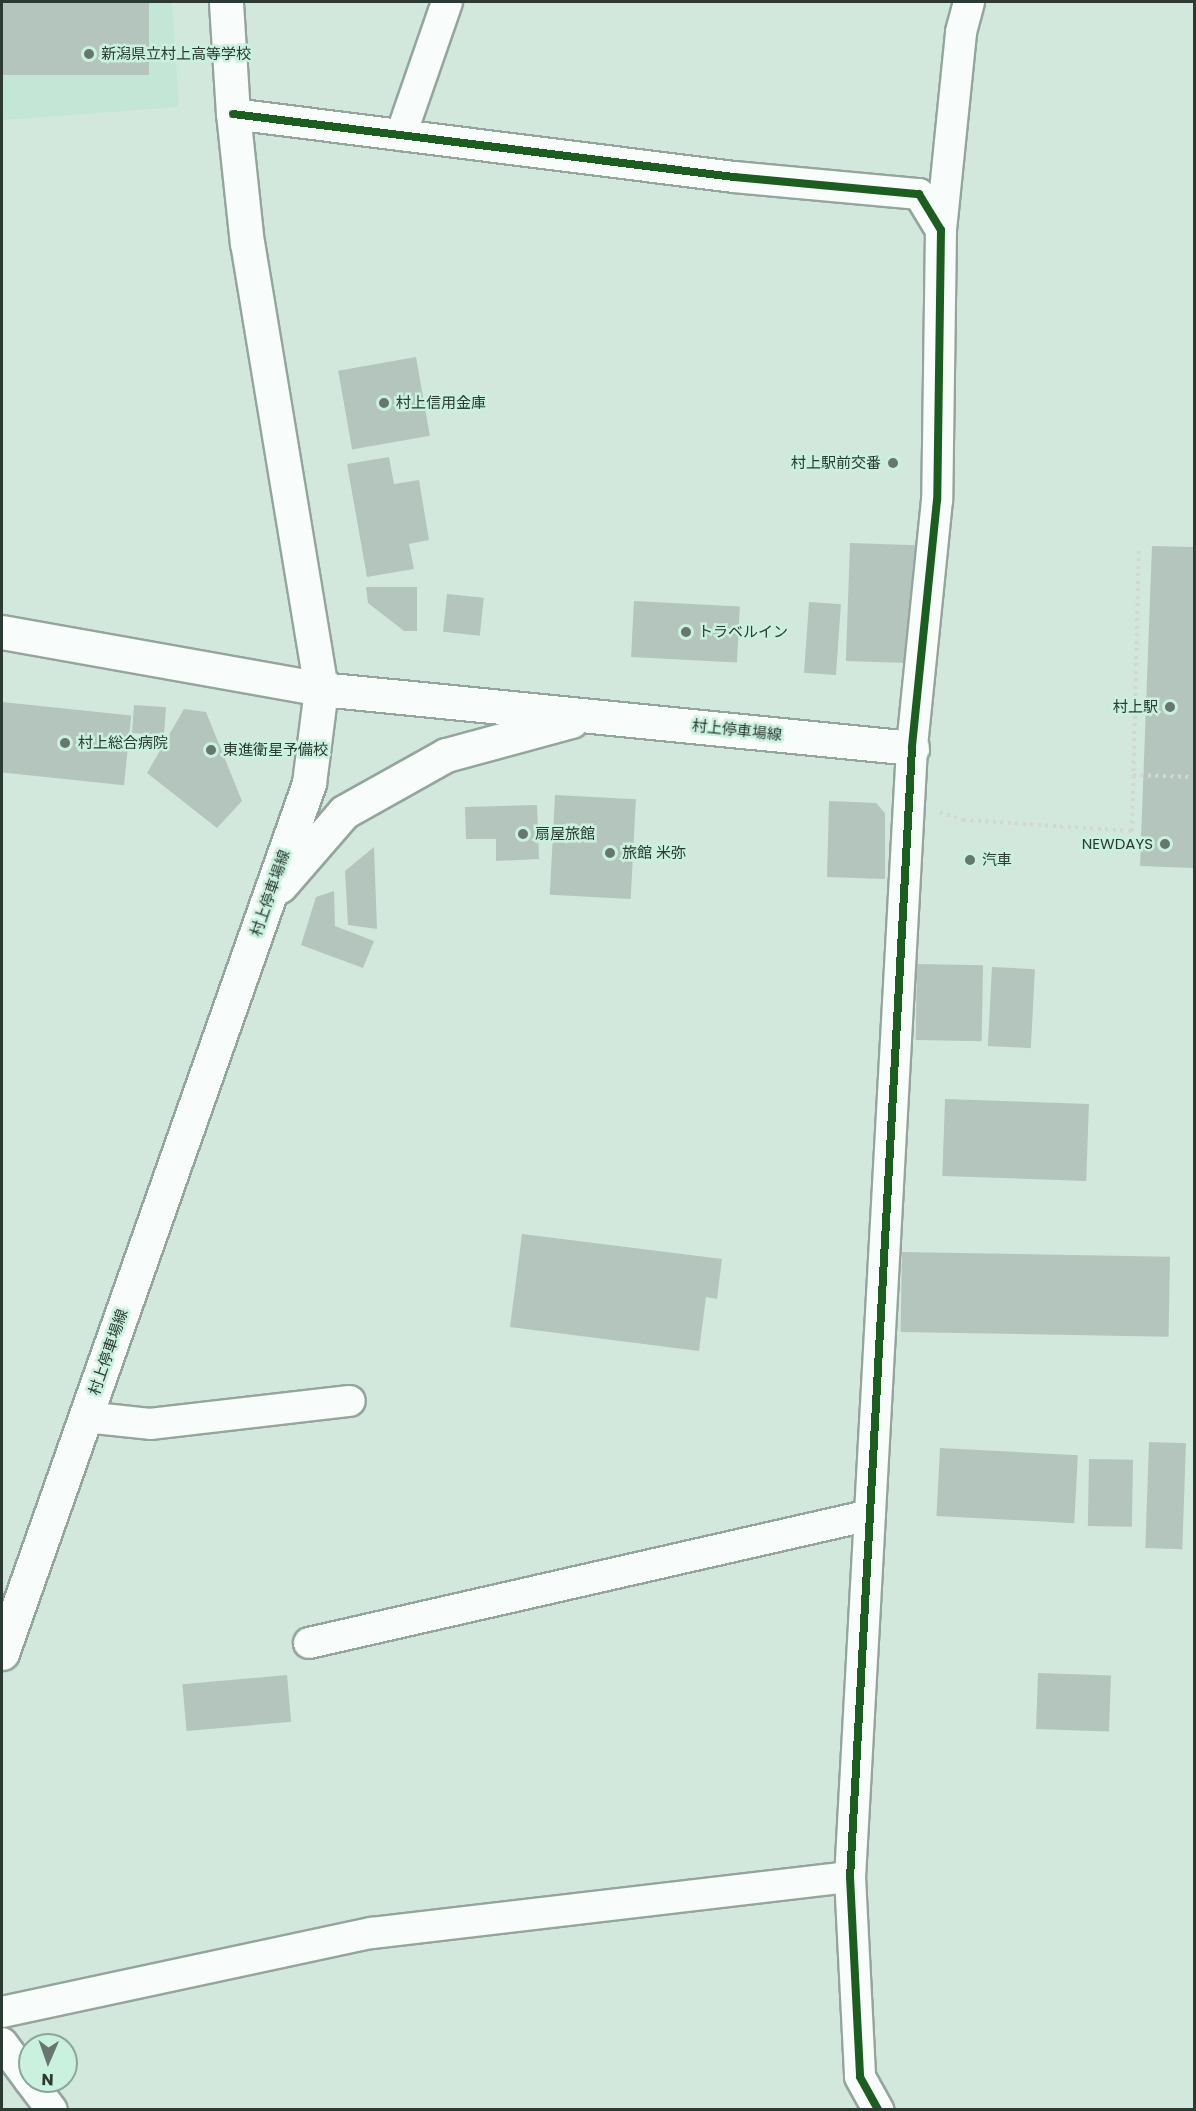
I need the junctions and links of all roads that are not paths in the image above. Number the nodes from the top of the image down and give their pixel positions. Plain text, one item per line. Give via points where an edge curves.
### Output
1 (226, 2) edge
2 (447, 2) edge
3 (969, 2) edge
4 (233, 114) junction
5 (401, 135) junction
6 (941, 230) junction
7 (2, 632) edge
8 (321, 689) junction
9 (590, 716) junction
10 (912, 748) junction
11 (266, 905) junction
12 (350, 1401) dead end
13 (85, 1417) junction
14 (870, 1515) junction
15 (309, 1642) dead end
16 (2, 1653) edge
17 (850, 1876) junction
18 (2, 2012) edge
19 (2, 2043) edge
20 (18, 2065) edge
21 (39, 2093) edge
22 (52, 2109) edge
23 (878, 2109) edge

1 - 4 main road
2 - 5 street
3 - 6 street via 961,32
4 - 5 street
4 - 8 main road via 247,244
5 - 6 street via 734,177 919,194
6 - 10 street via 937,500
7 - 8 main road
8 - 9 main road, 村上停車場線
8 - 11 main road, 村上停車場線 via 309,783
9 - 10 main road, 村上停車場線
9 - 11 main road via 446,755 344,812
10 - 14 street
11 - 13 main road, 村上停車場線
12 - 13 street via 150,1424
13 - 16 main road, 村上停車場線
14 - 15 street
14 - 17 street
17 - 18 street via 372,1933
17 - 23 street via 860,2078
19 - 20 street
21 - 22 street

